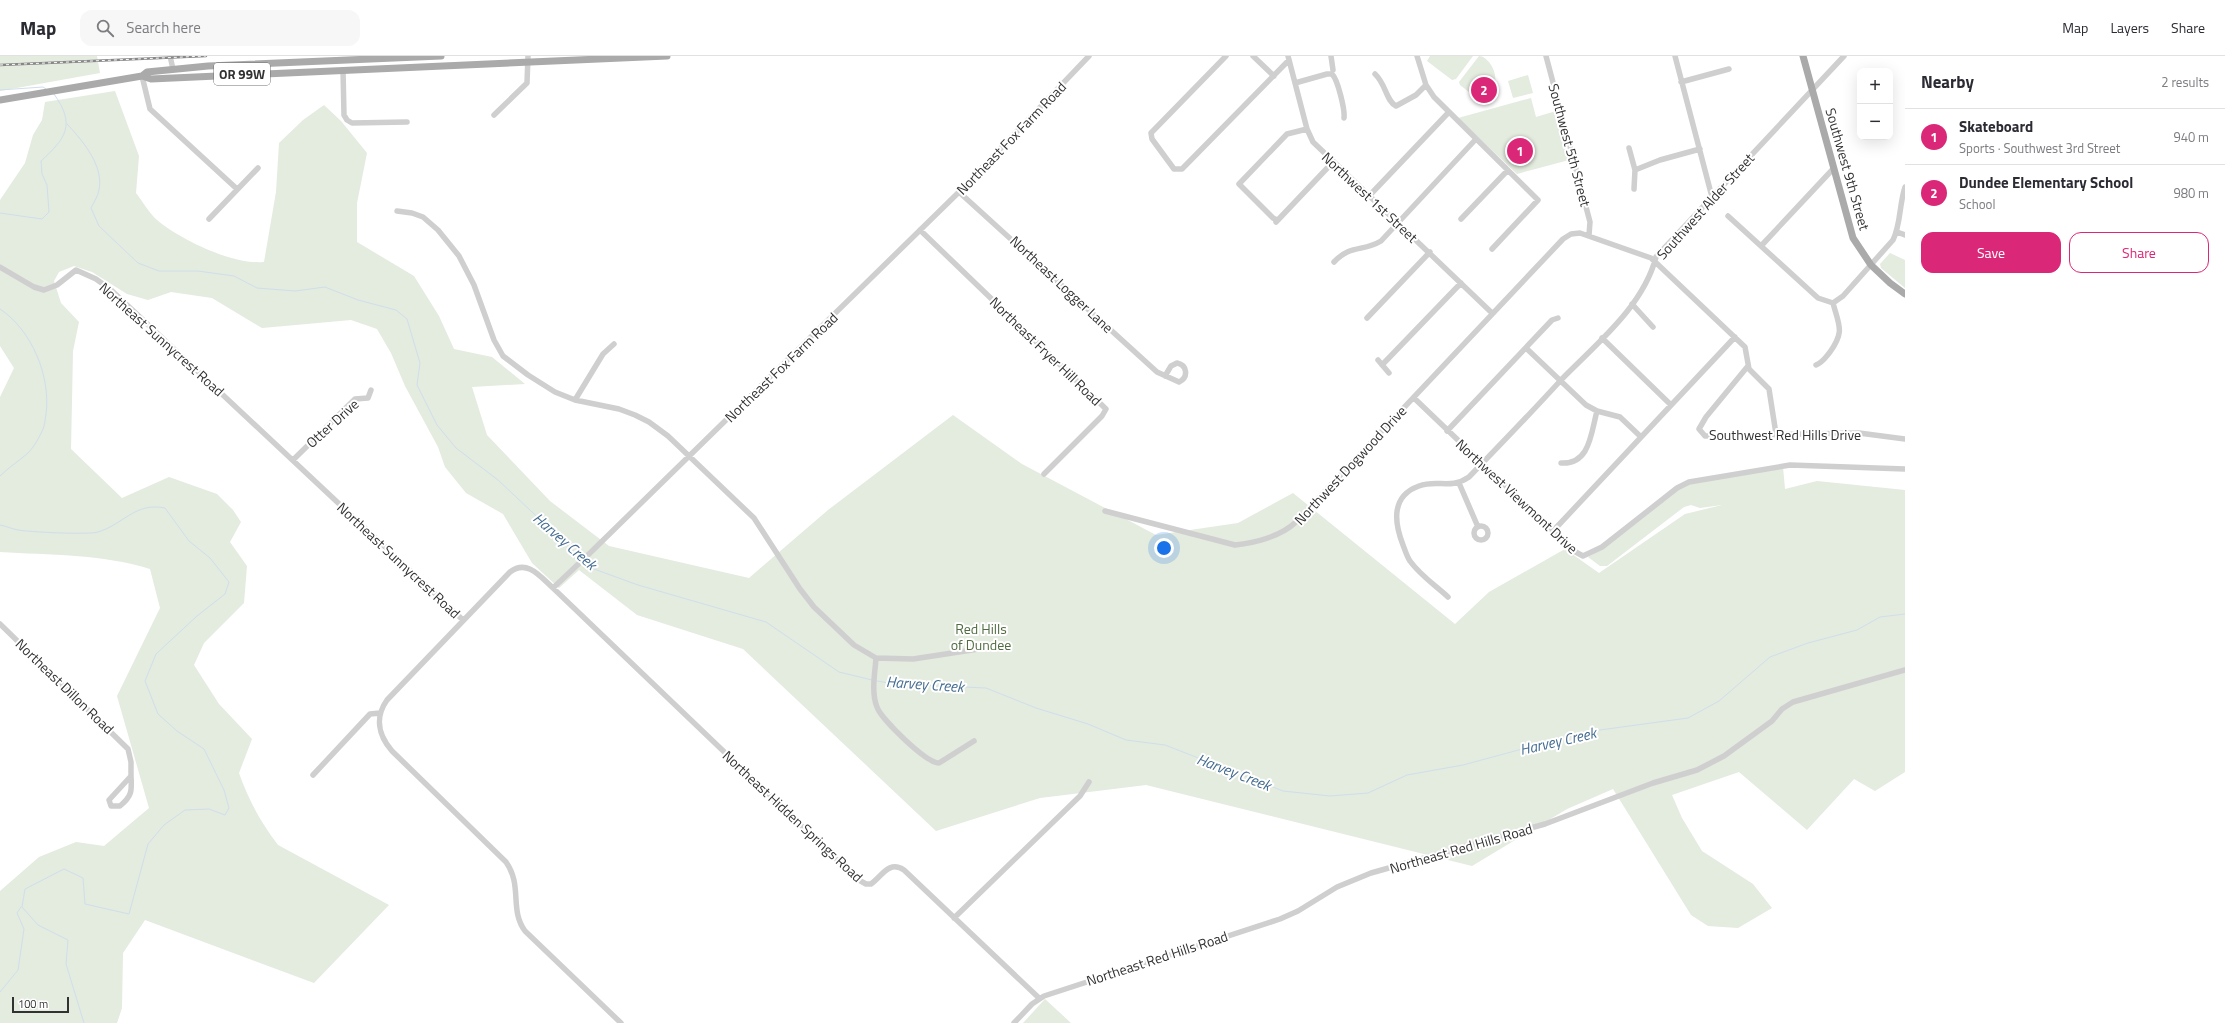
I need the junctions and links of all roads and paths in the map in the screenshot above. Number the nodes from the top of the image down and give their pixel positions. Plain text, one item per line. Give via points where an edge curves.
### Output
1 (170, 56) edge
2 (440, 56) edge
3 (667, 56) edge
4 (1089, 56) edge
5 (1226, 56) edge
6 (1253, 56) edge
7 (1331, 56) edge
8 (1417, 56) edge
9 (1546, 56) edge
10 (1675, 56) edge
11 (1803, 56) edge
12 (1844, 56) edge
13 (1289, 58) edge
14 (528, 59) edge
15 (173, 69) junction
16 (1729, 69) dead end
17 (343, 70) junction
18 (1333, 70) dead end
19 (1375, 74) dead end
20 (142, 76) junction
21 (1274, 76) junction
22 (1681, 82) junction
23 (1295, 83) junction
24 (1426, 85) junction
25 (1812, 89) junction
26 (0, 100) edge
27 (1449, 112) junction
28 (494, 115) dead end
29 (1344, 118) dead end
30 (407, 122) dead end
31 (1307, 128) junction
32 (1476, 139) junction
33 (1629, 148) dead end
34 (1700, 149) junction
35 (1334, 162) junction
36 (258, 168) dead end
37 (1833, 169) junction
38 (1507, 170) junction
39 (1635, 170) junction
40 (1905, 187) edge
41 (237, 189) junction
42 (1634, 189) dead end
43 (960, 192) junction
44 (1369, 196) junction
45 (1712, 197) junction
46 (397, 211) dead end
47 (1728, 216) dead end
48 (208, 219) dead end
49 (1461, 220) dead end
50 (1398, 223) junction
51 (920, 230) junction
52 (1898, 232) junction
53 (1589, 234) junction
54 (1905, 235) edge
55 (1761, 246) junction
56 (1492, 249) dead end
57 (1430, 252) junction
58 (1334, 262) dead end
59 (1655, 262) junction
60 (1871, 265) junction
61 (0, 267) edge
62 (1461, 283) junction
63 (1905, 294) edge
64 (1833, 303) junction
65 (1632, 304) junction
66 (1492, 313) junction
67 (1367, 318) dead end
68 (1558, 318) dead end
69 (1653, 327) dead end
70 (1735, 337) junction
71 (1602, 338) junction
72 (614, 344) dead end
73 (1526, 348) junction
74 (1816, 365) dead end
75 (1748, 366) junction
76 (1389, 373) dead end
77 (1165, 376) dead end
78 (1560, 381) junction
79 (371, 390) dead end
80 (1414, 398) junction
81 (575, 400) junction
82 (1671, 405) junction
83 (1597, 411) junction
84 (1447, 431) junction
85 (1776, 434) junction
86 (1640, 436) junction
87 (1905, 439) edge
88 (689, 457) junction
89 (293, 460) junction
90 (1561, 463) dead end
91 (1482, 464) junction
92 (1905, 469) edge
93 (1044, 474) dead end
94 (1460, 483) junction
95 (1105, 511) dead end
96 (1478, 527) dead end
97 (1553, 531) junction
98 (553, 588) junction
99 (1448, 597) dead end
100 (463, 620) junction
101 (0, 624) edge
102 (985, 648) dead end
103 (876, 658) junction
104 (1905, 670) edge
105 (380, 713) junction
106 (974, 741) dead end
107 (312, 775) dead end
108 (131, 776) junction
109 (1090, 782) dead end
110 (954, 918) junction
111 (1039, 998) junction
112 (621, 1023) edge
113 (1014, 1023) edge

1 - 15 street
2 - 15 main road, OR 99W
3 - 14 main road, OR 99W
4 - 43 street, Northeast Fox Farm Road
5 - 21 street via 1152,131 1151,136 1174,169 1182,169
6 - 21 street
7 - 18 street
8 - 24 street
9 - 53 street, Southwest 5th Street via 1590,222
10 - 22 street
11 - 25 main road, Southwest 9th Street
12 - 25 street, Southwest Alder Street
13 - 21 street
13 - 23 street, Northwest 1st Street
14 - 17 main road, OR 99W
14 - 28 street via 527,83
15 - 20 main road, OR 99W via 146,72
16 - 22 street
17 - 20 main road, OR 99W via 150,79
17 - 30 street via 344,115 347,120 352,123
19 - 24 street via 1384,84 1390,100 1396,106 1416,95
20 - 26 main road, OR 99W
20 - 41 street via 150,109
22 - 34 street
23 - 29 street via 1332,74 1336,79
23 - 31 street, Northwest 1st Street
24 - 27 street
25 - 37 main road, Southwest 9th Street
25 - 45 street, Southwest Alder Street
27 - 32 street
27 - 44 street
31 - 35 street, Northwest 1st Street via 1313,142
31 - 35 street via 1285,136 1239,184 1276,221
32 - 38 street
32 - 50 street
33 - 39 street
34 - 39 street
34 - 45 street
35 - 44 street, Northwest 1st Street
36 - 41 street
37 - 55 street
37 - 60 main road, Southwest 9th Street via 1850,231
38 - 49 street
38 - 56 street via 1538,200
39 - 42 street
40 - 52 street via 1900,203
41 - 48 street
43 - 51 street, Northeast Fox Farm Road
43 - 77 street, Northeast Logger Lane via 1148,365
44 - 50 street, Northwest 1st Street
45 - 59 street, Southwest Alder Street via 1656,257
46 - 81 street via 423,217 438,230 459,256 474,285 494,340 503,356 544,386
47 - 55 street
50 - 57 street, Northwest 1st Street
50 - 58 street via 1375,244 1346,251
51 - 88 street, Northeast Fox Farm Road
51 - 93 street, Northeast Fryer Hill Road via 1106,409 1104,414
52 - 54 street
52 - 60 street
53 - 59 street via 1644,254
53 - 66 street, Northwest Dogwood Drive via 1580,232 1563,239
55 - 64 street via 1818,298
57 - 62 street, Northwest 1st Street
57 - 67 street
59 - 65 street, Southwest Alder Street
59 - 70 street
60 - 63 main road, Southwest 9th Street
60 - 64 street via 1843,296
61 - 89 street, Northeast Sunnycrest Road via 40,289 57,285 76,270 96,279 124,301
62 - 66 street, Northwest 1st Street
62 - 76 street via 1380,363
64 - 74 street via 1840,329 1839,340 1823,362
65 - 69 street
65 - 71 street, Southwest Alder Street
66 - 80 street, Northwest Dogwood Drive
68 - 73 street via 1552,320
70 - 75 street via 1747,350
70 - 82 street
71 - 78 street, Southwest Alder Street
71 - 82 street
72 - 81 street via 603,354
73 - 78 street
73 - 84 street
75 - 85 street via 1769,390
75 - 85 street, Southwest Red Hills Drive via 1699,429 1701,433 1710,436
78 - 83 street via 1586,405
78 - 91 street, Southwest Alder Street
79 - 89 street, Otter Drive via 368,398 355,399
80 - 84 street, Northwest Viewmont Drive
80 - 95 street, Northwest Dogwood Drive via 1296,522 1280,532 1235,545
81 - 88 street via 619,409 649,422
82 - 86 street
83 - 86 street via 1620,417
83 - 90 street via 1586,453 1576,461
84 - 91 street, Northwest Viewmont Drive
85 - 87 street, Southwest Red Hills Drive via 1859,434
86 - 97 street via 1609,473
88 - 98 street, Northeast Fox Farm Road
88 - 103 street via 758,522 800,590 814,607 854,645
89 - 100 street, Northeast Sunnycrest Road
91 - 94 street, Southwest Alder Street
91 - 97 street, Northwest Viewmont Drive
92 - 97 street, Northwest Viewmont Drive via 1790,465 1684,484 1588,556 1578,554
94 - 96 street
94 - 99 street via 1430,484 1414,488 1404,496 1396,518 1396,526 1410,561
98 - 100 street via 533,570 518,567
98 - 110 street, Northeast Hidden Springs Road via 860,881 871,884 887,869 900,867
100 - 105 street, Northeast Sunnycrest Road via 387,700
101 - 108 street, Northeast Dillon Road via 128,749
102 - 103 street via 913,659
103 - 106 street via 875,698 879,711 913,746 933,762 940,763
104 - 111 street, Northeast Red Hills Road via 1793,702 1782,709 1772,721 1724,756 1685,774 1653,783 1545,824 1371,874 1337,887 1280,919
105 - 107 street via 370,714
105 - 112 street via 380,733 386,745 498,853 510,868 516,883 517,911 525,931
108 - 108 street via 109,800 111,806 120,806 129,799 132,792
109 - 110 street via 1080,796
110 - 111 street, Northeast Hidden Springs Road
111 - 113 street, Northeast Red Hills Road

